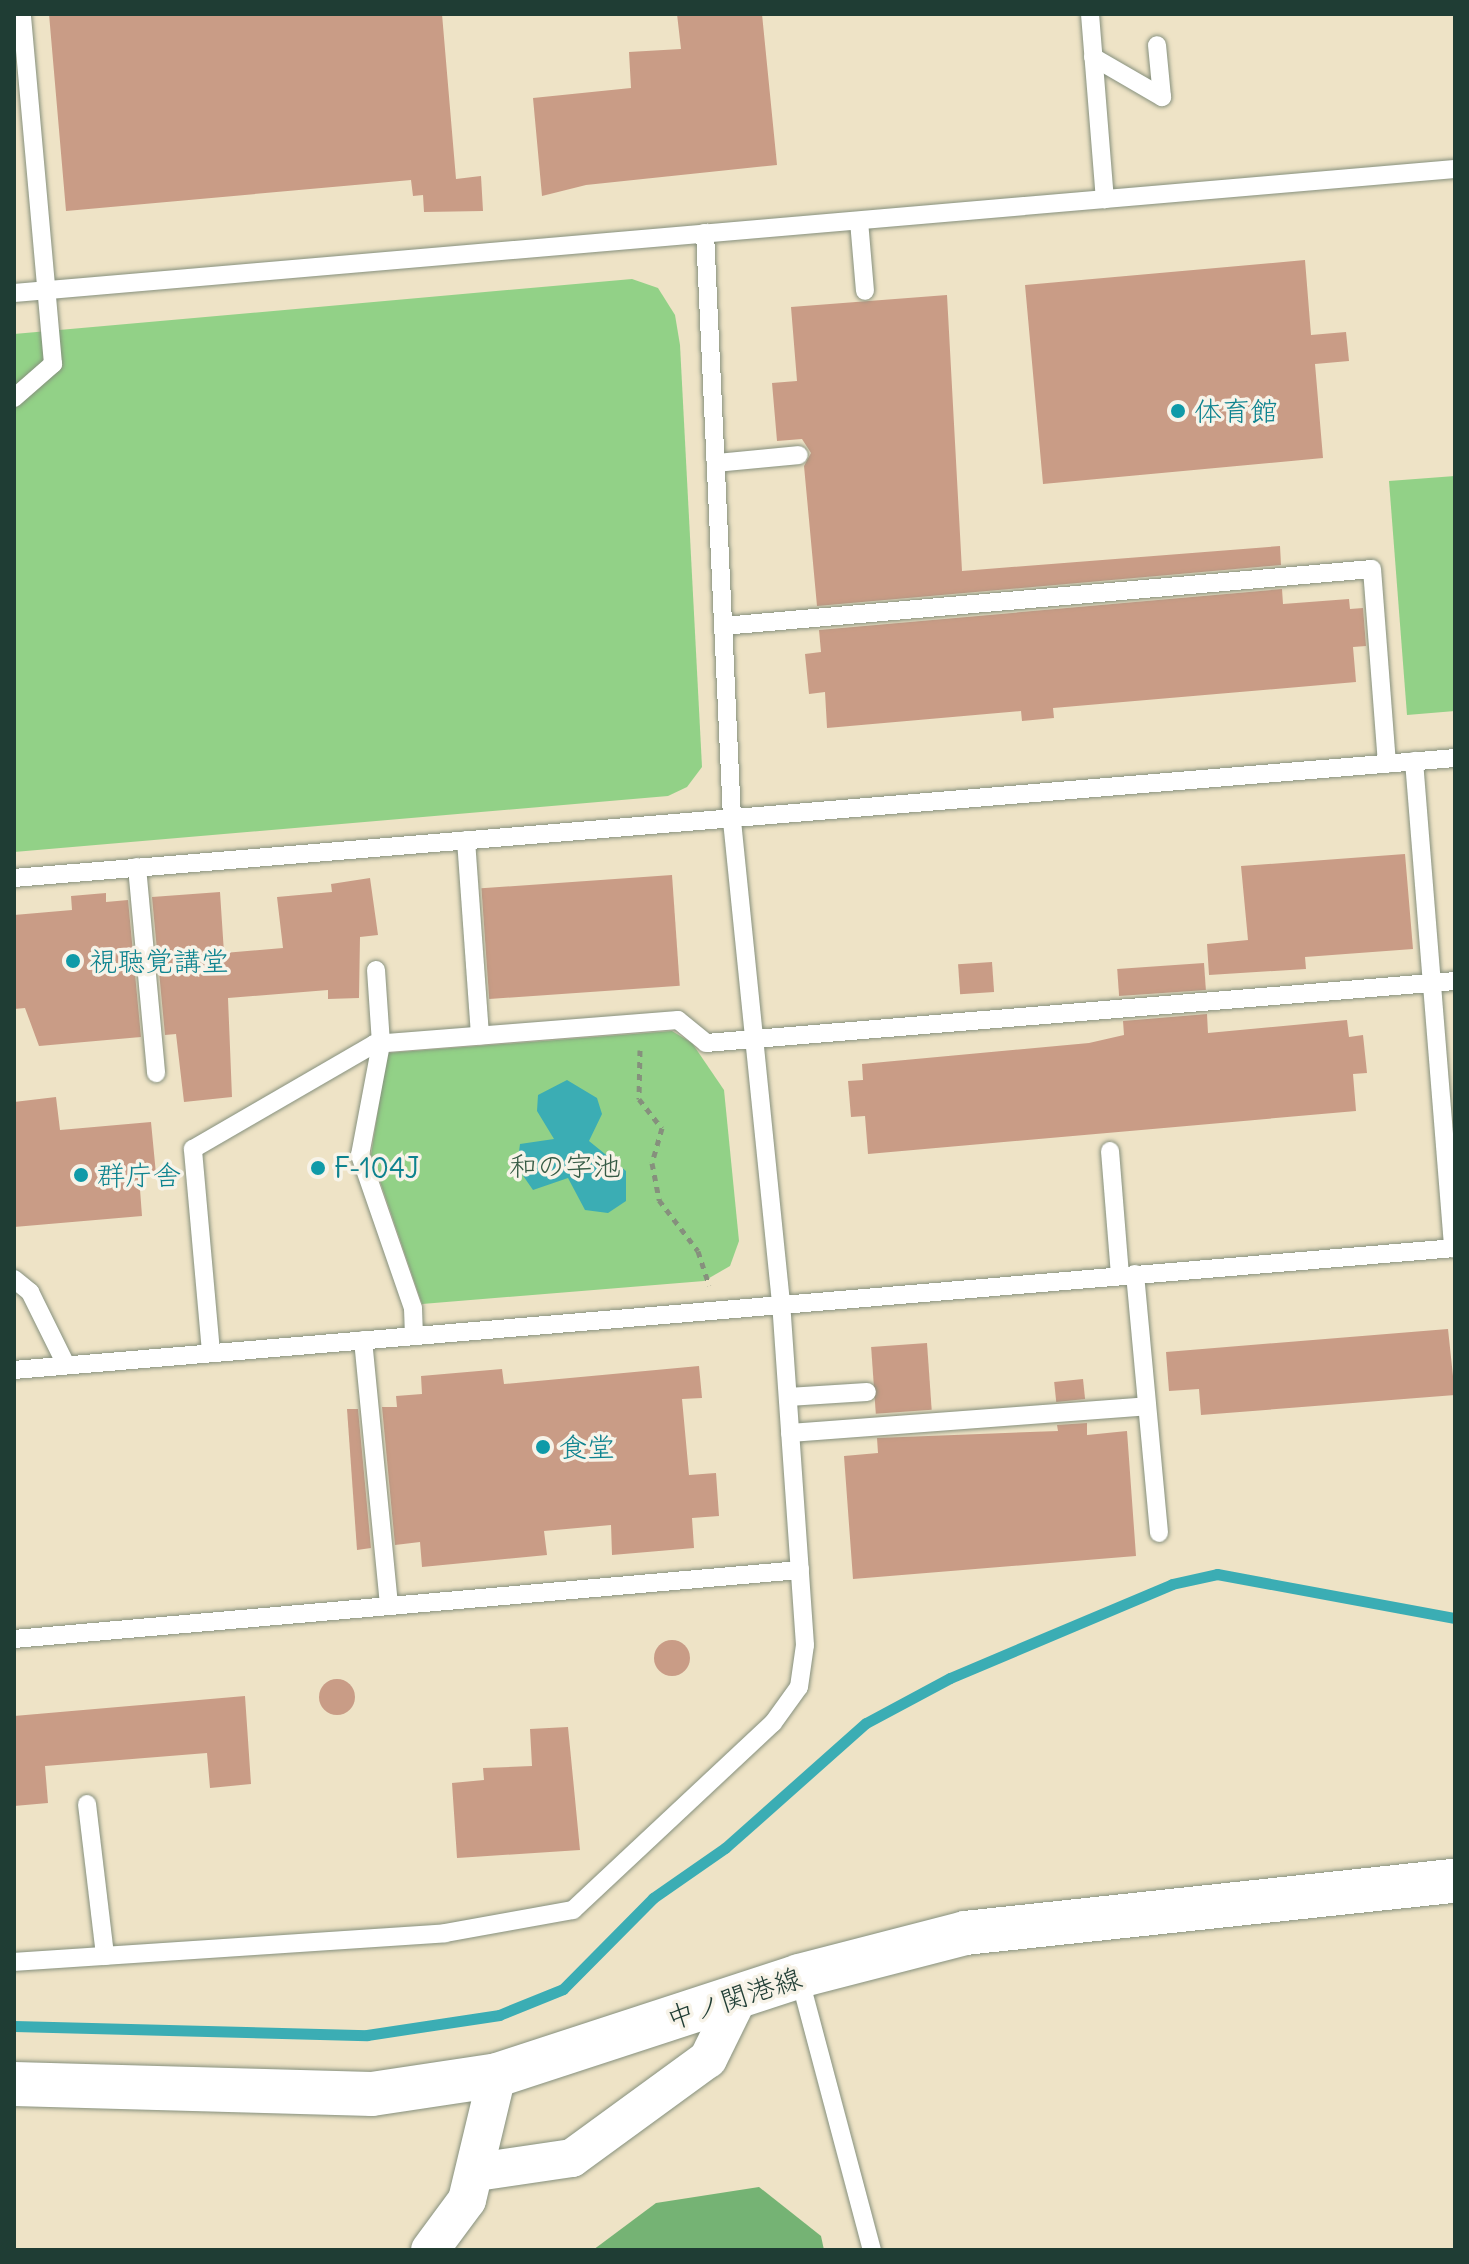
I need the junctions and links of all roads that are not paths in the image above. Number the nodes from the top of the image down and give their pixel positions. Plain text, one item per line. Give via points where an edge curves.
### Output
1 (22, 14) edge
2 (1090, 14) edge
3 (1157, 45) dead end
4 (1093, 57) junction
5 (1455, 169) edge
6 (1105, 199) junction
7 (859, 221) junction
8 (705, 233) junction
9 (46, 290) junction
10 (865, 291) dead end
11 (14, 293) edge
12 (14, 398) edge
13 (799, 455) dead end
14 (716, 463) junction
15 (723, 626) junction
16 (1455, 758) edge
17 (1414, 761) junction
18 (1387, 763) junction
19 (732, 818) junction
20 (466, 840) junction
21 (137, 867) junction
22 (14, 878) edge
23 (376, 970) dead end
24 (1455, 981) edge
25 (1429, 984) junction
26 (480, 1036) junction
27 (754, 1039) junction
28 (381, 1044) junction
29 (156, 1073) dead end
30 (1110, 1151) dead end
31 (1454, 1248) edge
32 (1128, 1274) junction
33 (14, 1279) edge
34 (781, 1303) junction
35 (414, 1335) junction
36 (363, 1340) junction
37 (211, 1352) junction
38 (66, 1365) junction
39 (14, 1370) edge
40 (867, 1392) dead end
41 (788, 1397) junction
42 (1147, 1406) junction
43 (790, 1433) junction
44 (1159, 1533) dead end
45 (800, 1570) junction
46 (389, 1606) junction
47 (14, 1639) edge
48 (87, 1804) dead end
49 (1455, 1881) edge
50 (105, 1956) junction
51 (14, 1962) edge
52 (799, 1976) junction
53 (739, 1996) junction
54 (497, 2075) junction
55 (14, 2084) edge
56 (477, 2172) junction
57 (430, 2250) edge
58 (872, 2250) edge

1 - 9 lane
2 - 4 lane
3 - 4 lane via 1162,97
4 - 6 lane
5 - 6 lane
6 - 7 lane
7 - 8 lane
7 - 10 lane
8 - 9 lane
8 - 14 lane
9 - 11 lane
9 - 12 lane via 53,364
13 - 14 lane
14 - 15 lane
15 - 18 lane via 1372,569
15 - 19 lane
16 - 17 lane
17 - 18 lane
17 - 25 lane
18 - 19 lane
19 - 20 lane
19 - 27 lane
20 - 21 lane
20 - 26 lane
21 - 22 lane
21 - 29 lane
23 - 28 lane
24 - 25 lane
25 - 27 lane
25 - 31 lane
26 - 27 lane via 678,1020 706,1043
26 - 28 lane
27 - 34 lane
28 - 35 lane via 360,1155 413,1308
28 - 37 lane via 193,1149
30 - 32 lane
31 - 32 lane
32 - 34 lane
32 - 42 lane
33 - 38 lane via 30,1292
34 - 35 lane
34 - 41 lane
35 - 36 lane
36 - 37 lane
36 - 46 lane
37 - 38 lane
38 - 39 lane
40 - 41 lane
41 - 43 lane
42 - 43 lane
42 - 44 lane
43 - 45 lane
45 - 46 lane
45 - 50 lane via 799,1687 773,1723 573,1910 445,1933
46 - 47 lane
48 - 50 lane
49 - 52 main road, 中ノ関港線 via 965,1933
50 - 51 lane
52 - 53 main road, 中ノ関港線
52 - 58 lane
53 - 54 main road, 中ノ関港線
53 - 56 street via 708,2059 572,2158
54 - 55 main road, 中ノ関港線 via 356,2094
54 - 56 street
56 - 57 street via 467,2200

